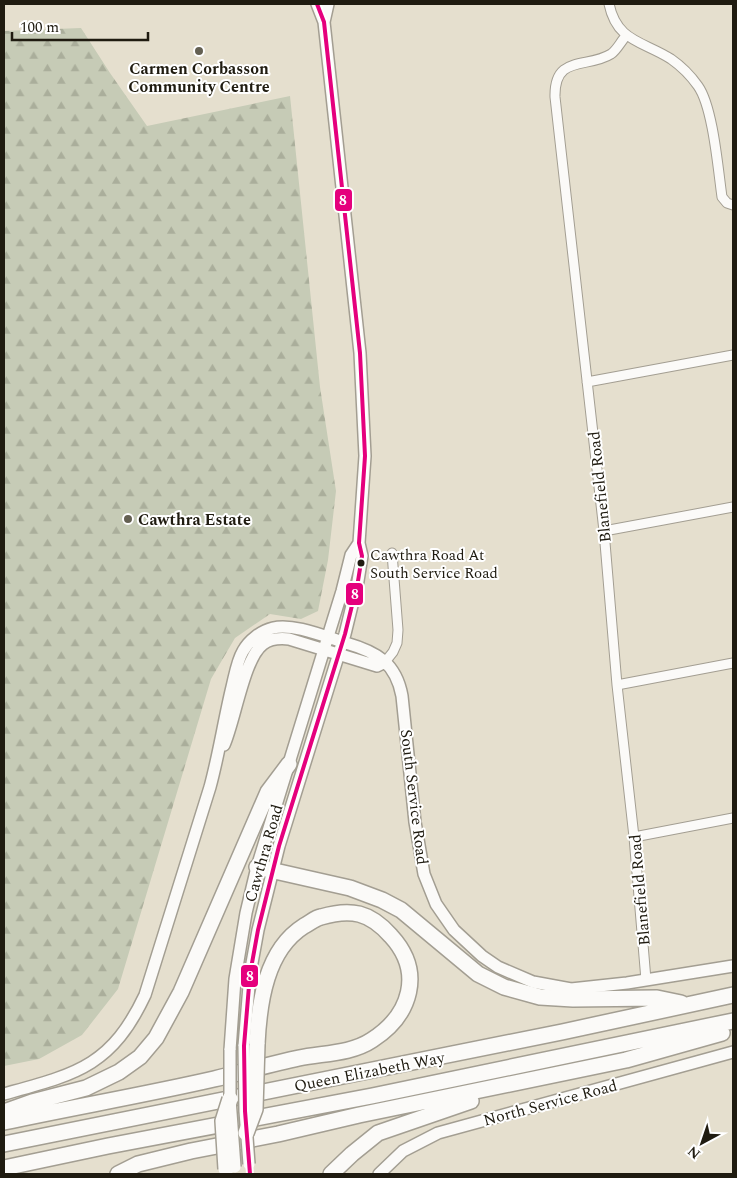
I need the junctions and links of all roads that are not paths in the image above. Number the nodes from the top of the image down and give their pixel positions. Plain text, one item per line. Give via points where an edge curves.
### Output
1 (317, 4) edge
2 (328, 4) edge
3 (608, 4) edge
4 (324, 22) junction
5 (626, 36) junction
6 (733, 204) edge
7 (733, 355) edge
8 (587, 382) junction
9 (733, 507) edge
10 (604, 531) junction
11 (359, 543) junction
12 (392, 554) dead end
13 (343, 642) junction
14 (326, 643) junction
15 (340, 654) junction
16 (385, 662) junction
17 (733, 663) edge
18 (617, 685) junction
19 (289, 764) junction
20 (733, 818) edge
21 (634, 837) junction
22 (265, 869) junction
23 (733, 966) edge
24 (646, 980) junction
25 (733, 995) edge
26 (687, 1005) junction
27 (733, 1021) edge
28 (733, 1030) edge
29 (250, 1045) junction
30 (733, 1052) edge
31 (536, 1079) junction
32 (4, 1094) edge
33 (230, 1099) joint
34 (4, 1112) edge
35 (4, 1122) edge
36 (246, 1133) joint
37 (4, 1144) edge
38 (4, 1168) edge
39 (250, 1169) edge
40 (231, 1171) edge
41 (118, 1174) edge
42 (331, 1174) edge
43 (379, 1174) edge

1 - 4 main road, Cawthra Road
2 - 4 main road, Cawthra Road
3 - 5 street
4 - 11 main road, Cawthra Road via 360,353 365,456
5 - 6 street via 670,59 699,88 711,124 722,197
5 - 8 street, Blanefield Road via 612,53 565,69 554,87
7 - 8 street
8 - 10 street, Blanefield Road
9 - 10 street
10 - 18 street, Blanefield Road
11 - 13 main road, Cawthra Road via 362,556 358,581
11 - 14 main road, Cawthra Road via 350,555
12 - 16 street via 398,630 397,643
13 - 14 main road, South Service Road
13 - 15 main road, Cawthra Road
13 - 16 main road, South Service Road via 381,656
14 - 15 main road, South Service Road
14 - 19 main road, Cawthra Road
14 - 32 main road, South Service Road via 292,628 273,628 247,645 239,660 219,755 163,942 135,1016 116,1043 89,1065
15 - 16 main road, South Service Road via 377,666
15 - 22 main road, Cawthra Road
16 - 24 main road, South Service Road via 397,677 402,696 424,874 436,904 454,930 498,967 533,982 571,989
17 - 18 street
18 - 21 street, Blanefield Road
19 - 22 main road, Cawthra Road
19 - 34 highway via 268,792 181,992 151,1044 140,1057 119,1072 86,1088
20 - 21 street
21 - 24 street, Blanefield Road
22 - 26 highway via 350,888 382,900 401,910 478,974 504,987 540,997 657,998
22 - 29 main road, Cawthra Road via 250,974
22 - 33 main road, Cawthra Road, bridge via 240,945 230,1050
23 - 24 main road, South Service Road
25 - 26 highway, Queen Elizabeth Way
26 - 37 highway, Queen Elizabeth Way
27 - 38 highway, Queen Elizabeth Way
28 - 31 highway via 626,1060
29 - 35 highway via 263,989 279,952 296,932 317,918 348,912 364,914 380,924 398,943 407,958 411,980 406,1000 401,1014 370,1042 353,1049
29 - 36 highway, bridge via 255,1109
30 - 43 main road, North Service Road via 438,1134 403,1151
31 - 41 highway via 191,1151 138,1164
31 - 42 highway via 378,1133
33 - 40 highway, bridge via 223,1121
36 - 39 main road, bridge

